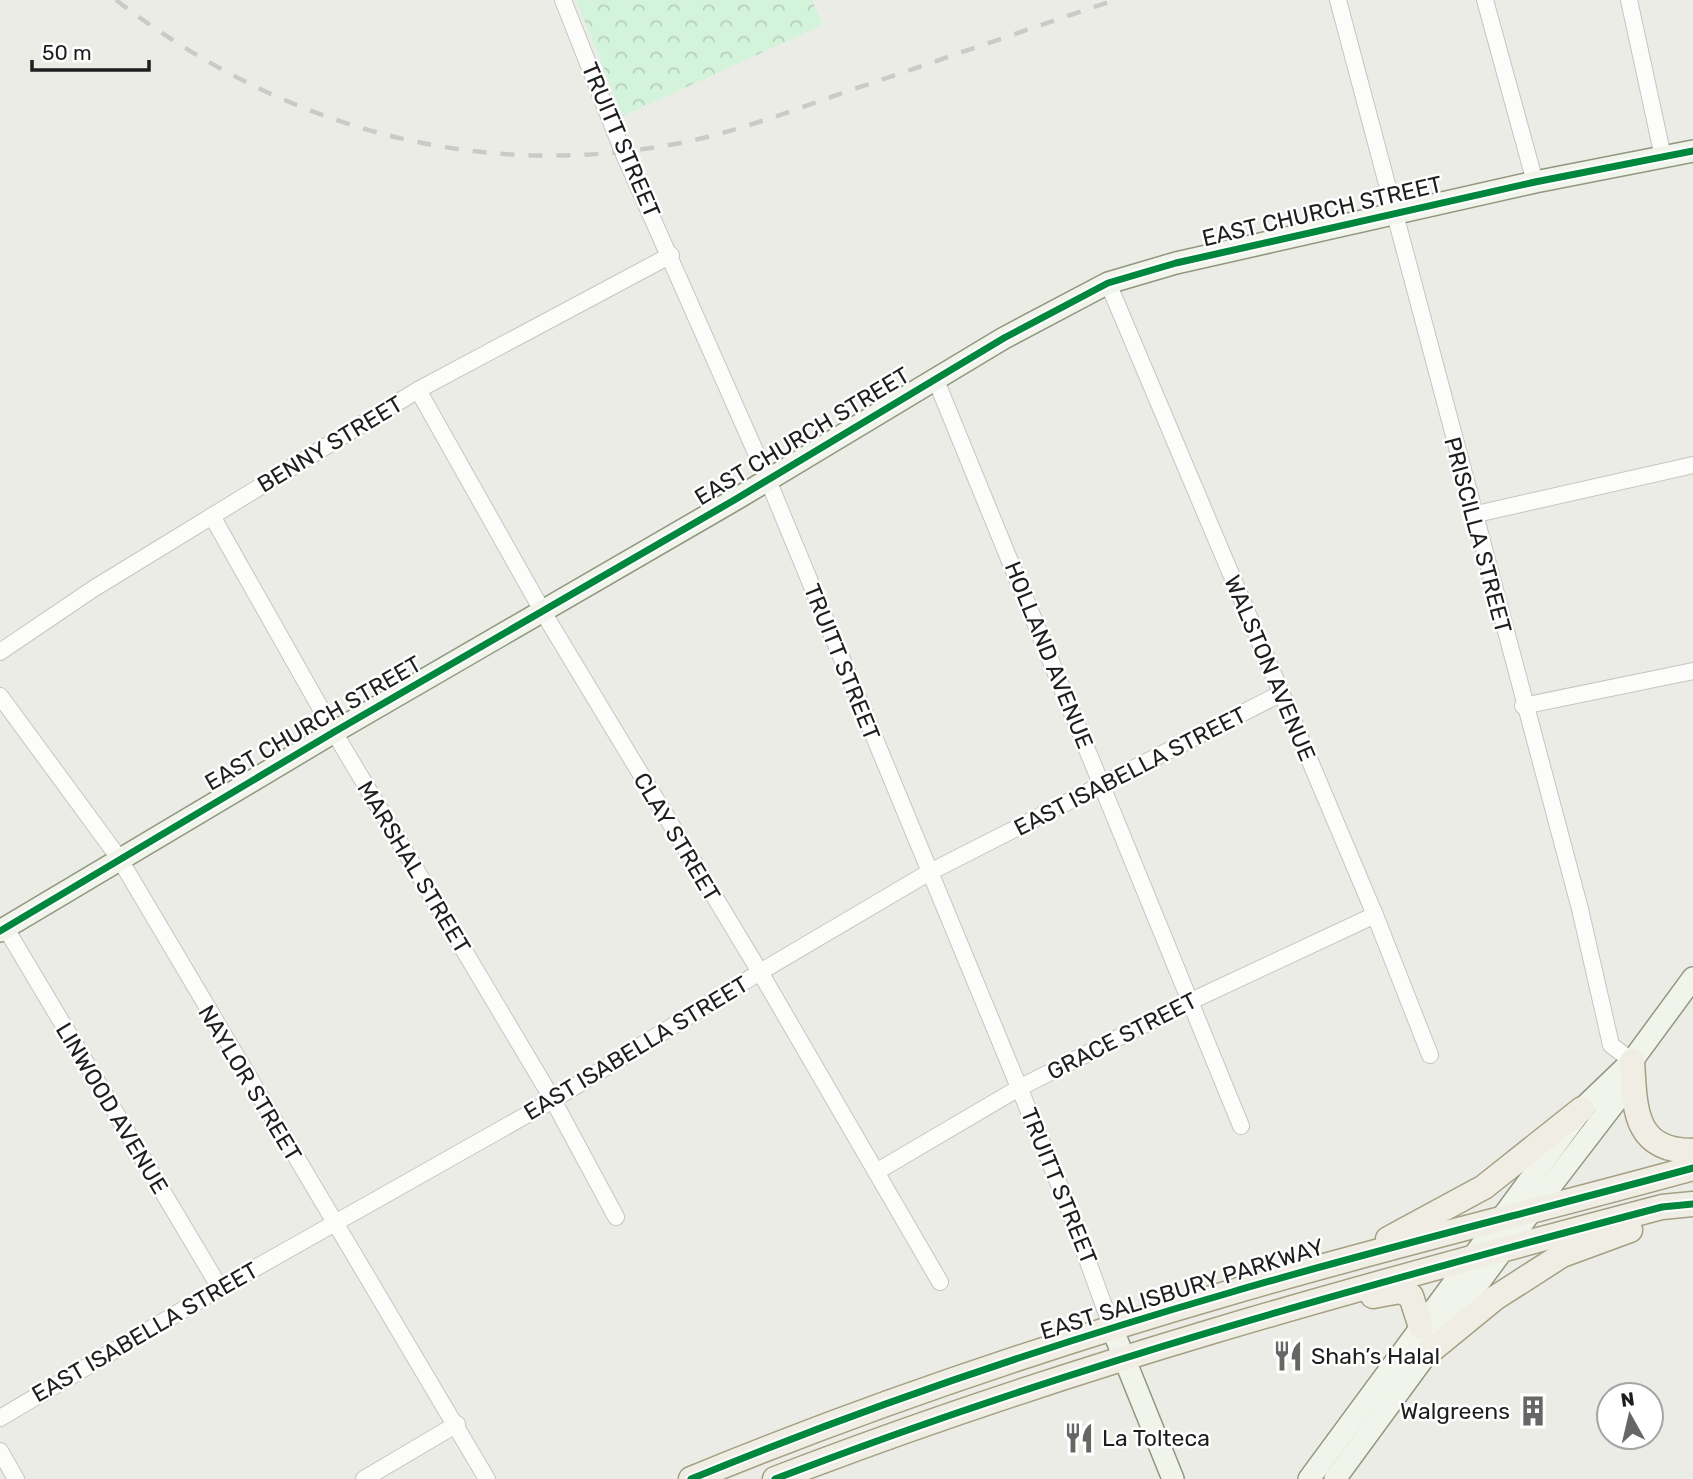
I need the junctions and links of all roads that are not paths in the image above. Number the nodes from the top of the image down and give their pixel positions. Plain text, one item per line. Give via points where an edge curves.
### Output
1 (563, 0) edge
2 (1338, 0) edge
3 (1485, 0) edge
4 (1629, 0) edge
5 (1693, 151) edge
6 (1663, 158) junction
7 (1535, 182) junction
8 (1395, 216) junction
9 (671, 255) junction
10 (1108, 283) junction
11 (935, 378) junction
12 (418, 390) junction
13 (1693, 465) edge
14 (768, 480) junction
15 (1472, 515) junction
16 (212, 516) junction
17 (543, 612) junction
18 (0, 652) edge
19 (1693, 671) edge
20 (1280, 694) junction
21 (0, 696) edge
22 (1523, 706) junction
23 (334, 732) junction
24 (1103, 785) junction
25 (119, 858) junction
26 (928, 873) junction
27 (1375, 915) junction
28 (3, 929) edge
29 (760, 972) junction
30 (1693, 978) edge
31 (1189, 1002) junction
32 (1430, 1055) dead end
33 (1632, 1061) junction
34 (1019, 1088) junction
35 (553, 1100) junction
36 (1582, 1109) junction
37 (1241, 1126) dead end
38 (1693, 1152) edge
39 (1693, 1168) edge
40 (876, 1172) junction
41 (1689, 1205) edge
42 (1530, 1213) junction
43 (616, 1217) dead end
44 (1501, 1221) junction
45 (334, 1222) junction
46 (1504, 1249) junction
47 (1352, 1258) junction
48 (1469, 1258) junction
49 (940, 1282) dead end
50 (219, 1288) junction
51 (1304, 1303) junction
52 (1112, 1328) junction
53 (1421, 1328) junction
54 (1429, 1352) junction
55 (1124, 1356) junction
56 (0, 1418) edge
57 (457, 1424) junction
58 (0, 1451) edge
59 (16, 1479) edge
60 (364, 1479) edge
61 (487, 1479) edge
62 (691, 1479) edge
63 (775, 1479) edge
64 (1172, 1479) edge
65 (1309, 1479) edge
66 (1335, 1479) edge

1 - 9 street, TRUITT STREET via 623,152
2 - 8 street, PRISCILLA STREET
3 - 7 street
4 - 6 street
5 - 6 street, EAST CHURCH STREET
6 - 7 street, EAST CHURCH STREET
7 - 8 street, EAST CHURCH STREET
8 - 10 street, EAST CHURCH STREET via 1176,263
8 - 15 street, PRISCILLA STREET
9 - 12 street, BENNY STREET
9 - 14 street, TRUITT STREET
10 - 11 street, EAST CHURCH STREET
10 - 20 street, WALSTON AVENUE
11 - 14 street, EAST CHURCH STREET
11 - 24 street, HOLLAND AVENUE
12 - 16 street, BENNY STREET
12 - 17 street, CLAY STREET
13 - 15 street
14 - 17 street, EAST CHURCH STREET
14 - 26 street, TRUITT STREET
15 - 22 street, PRISCILLA STREET
16 - 18 street, BENNY STREET
16 - 23 street, MARSHAL STREET
17 - 23 street, EAST CHURCH STREET
17 - 29 street, CLAY STREET
19 - 22 street
20 - 24 street, EAST ISABELLA STREET
20 - 27 street, WALSTON AVENUE
21 - 25 street, NAYLOR STREET
22 - 33 street, PRISCILLA STREET via 1580,909 1611,1045
23 - 25 street, EAST CHURCH STREET
23 - 35 street, MARSHAL STREET
24 - 26 street, EAST ISABELLA STREET
24 - 31 street, HOLLAND AVENUE
25 - 28 street, EAST CHURCH STREET
25 - 45 street, NAYLOR STREET
26 - 29 street, EAST ISABELLA STREET
26 - 34 street, TRUITT STREET
27 - 31 street, GRACE STREET
27 - 32 street, WALSTON AVENUE
28 - 50 street, LINWOOD AVENUE
29 - 35 street, EAST ISABELLA STREET
29 - 40 street, CLAY STREET
30 - 33 street
31 - 34 street, GRACE STREET
31 - 37 street, HOLLAND AVENUE
33 - 36 street
33 - 38 main road via 1635,1109 1643,1130 1661,1145
33 - 42 street via 1626,1088
34 - 40 street, GRACE STREET
34 - 52 street, TRUITT STREET
35 - 43 street, MARSHAL STREET
35 - 45 street, EAST ISABELLA STREET
36 - 44 street
36 - 47 main road via 1484,1187
39 - 42 main road, EAST SALISBURY PARKWAY
40 - 49 street, CLAY STREET
41 - 46 main road, EAST SALISBURY PARKWAY via 1662,1207
41 - 54 main road via 1562,1255 1495,1298
42 - 44 main road, EAST SALISBURY PARKWAY
42 - 46 street
44 - 47 main road, EAST SALISBURY PARKWAY
44 - 48 street
45 - 50 street, EAST ISABELLA STREET
45 - 57 street, NAYLOR STREET
46 - 48 main road, EAST SALISBURY PARKWAY
46 - 54 street
47 - 52 main road, EAST SALISBURY PARKWAY
48 - 51 main road, EAST SALISBURY PARKWAY
48 - 53 street
50 - 56 street, EAST ISABELLA STREET
51 - 53 main road via 1349,1303 1405,1292 1415,1301
51 - 55 main road, EAST SALISBURY PARKWAY
52 - 55 street
52 - 62 main road, EAST SALISBURY PARKWAY via 901,1398
53 - 65 street
54 - 66 street
55 - 63 main road, EAST SALISBURY PARKWAY via 976,1404
55 - 64 street
57 - 60 street
57 - 61 street, NAYLOR STREET
58 - 59 street

